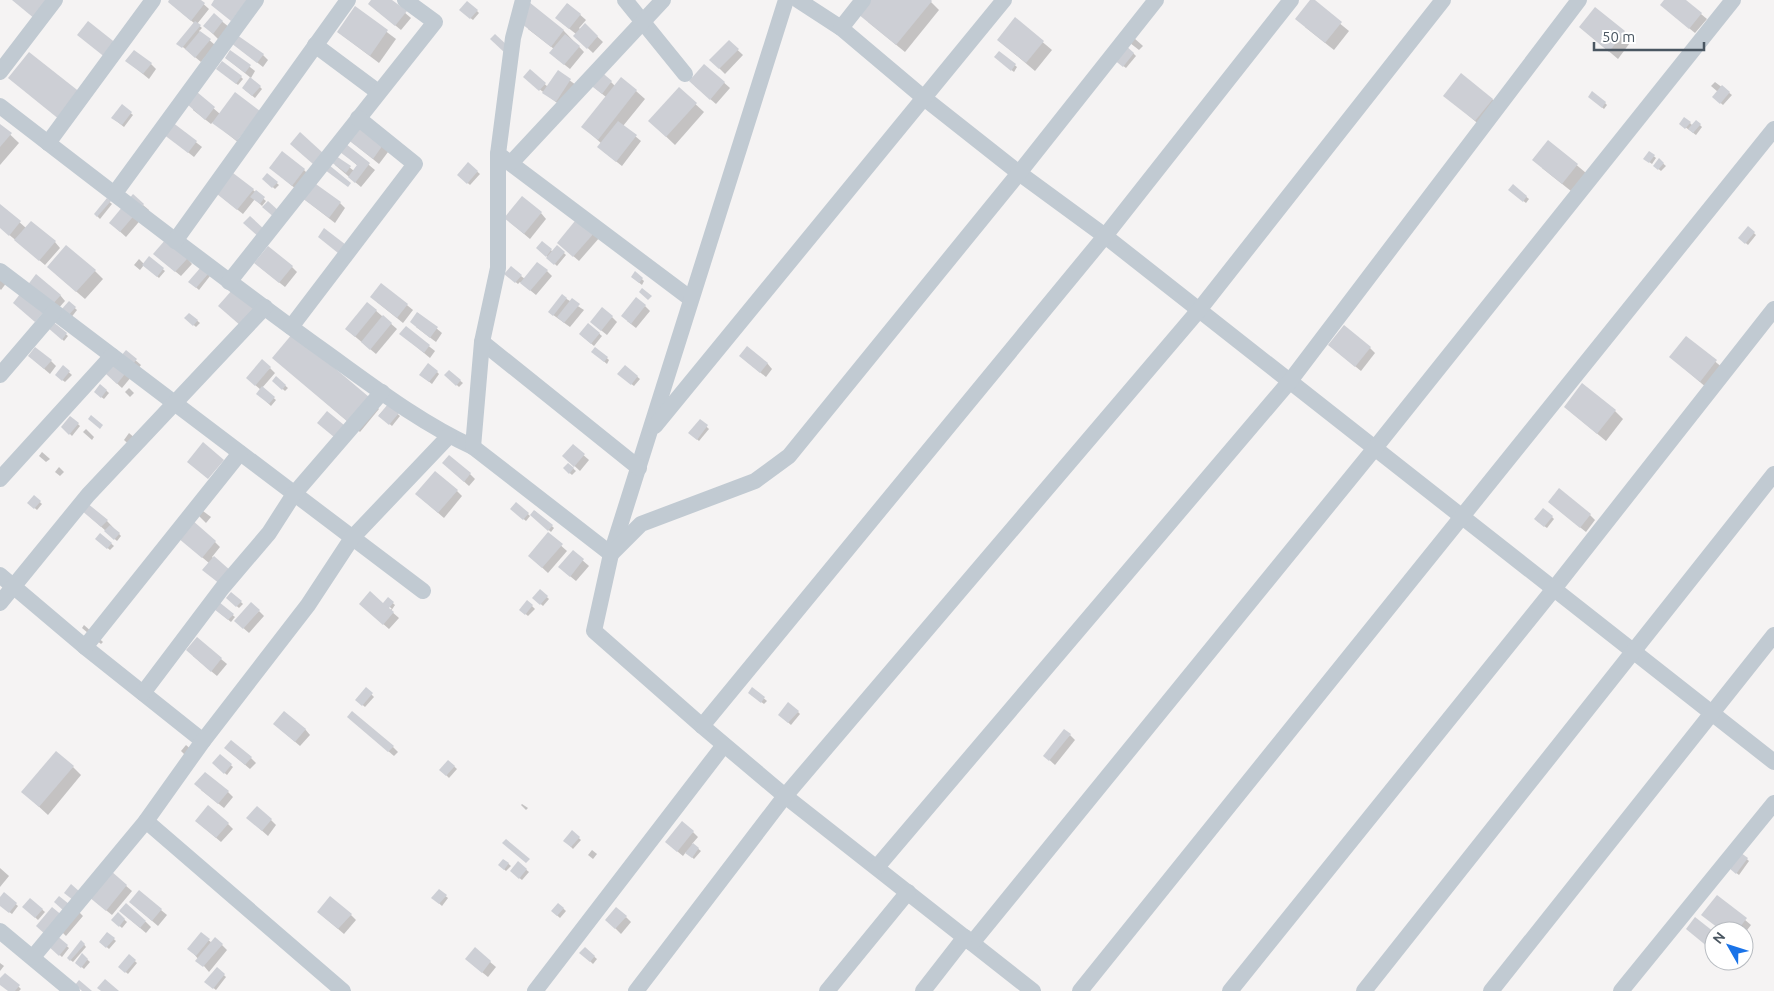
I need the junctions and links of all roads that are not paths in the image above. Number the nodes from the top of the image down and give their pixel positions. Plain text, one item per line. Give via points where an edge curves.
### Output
1 (54, 0) edge
2 (153, 0) edge
3 (256, 0) edge
4 (348, 0) edge
5 (405, 0) edge
6 (523, 0) edge
7 (625, 0) edge
8 (663, 0) edge
9 (786, 0) edge
10 (798, 0) edge
11 (863, 0) edge
12 (1004, 0) edge
13 (1156, 0) edge
14 (1291, 0) edge
15 (1443, 0) edge
16 (1579, 0) edge
17 (1734, 0) edge
18 (642, 22) junction
19 (841, 28) junction
20 (315, 45) junction
21 (0, 72) edge
22 (685, 74) dead end
23 (378, 92) junction
24 (924, 98) junction
25 (0, 106) edge
26 (358, 118) junction
27 (1774, 129) edge
28 (48, 143) junction
29 (505, 158) junction
30 (1019, 173) junction
31 (115, 193) junction
32 (1105, 236) junction
33 (175, 242) junction
34 (0, 271) edge
35 (229, 282) junction
36 (691, 299) junction
37 (265, 307) junction
38 (1774, 309) edge
39 (1199, 310) junction
40 (54, 312) junction
41 (291, 327) junction
42 (482, 342) junction
43 (112, 356) junction
44 (0, 374) edge
45 (1290, 381) junction
46 (382, 392) junction
47 (175, 404) junction
48 (650, 433) junction
49 (449, 436) junction
50 (473, 447) junction
51 (1375, 448) junction
52 (240, 453) junction
53 (638, 468) junction
54 (1774, 474) edge
55 (0, 479) edge
56 (294, 494) junction
57 (1462, 517) junction
58 (352, 538) junction
59 (611, 554) junction
60 (0, 575) edge
61 (13, 585) junction
62 (1553, 590) junction
63 (422, 591) dead end
64 (0, 603) edge
65 (1774, 635) edge
66 (85, 647) junction
67 (1634, 651) junction
68 (143, 693) junction
69 (1713, 714) junction
70 (702, 726) junction
71 (204, 741) junction
72 (724, 745) junction
73 (1774, 762) edge
74 (785, 796) junction
75 (1774, 803) edge
76 (146, 821) junction
77 (877, 867) junction
78 (908, 892) junction
79 (0, 931) edge
80 (969, 940) junction
81 (33, 957) junction
82 (72, 991) edge
83 (343, 991) edge
84 (535, 991) edge
85 (636, 991) edge
86 (828, 991) edge
87 (923, 991) edge
88 (1033, 991) edge
89 (1080, 991) edge
90 (1230, 991) edge
91 (1364, 991) edge
92 (1491, 991) edge
93 (1621, 991) edge

1 - 21 street
2 - 28 street
3 - 31 street
4 - 20 street
5 - 23 street via 434,22
6 - 29 street via 513,38
7 - 18 street
8 - 18 street
9 - 36 street
10 - 19 street
11 - 19 street
12 - 24 street
13 - 30 street
14 - 32 street
15 - 39 street
16 - 45 street
17 - 51 street
18 - 22 street
18 - 29 street
19 - 24 street
20 - 23 street
20 - 33 street
23 - 26 street
24 - 30 street
24 - 48 street
25 - 28 street
26 - 35 street
26 - 41 street via 415,164
27 - 57 street
28 - 31 street
29 - 36 street
29 - 42 street via 498,268
30 - 32 street
30 - 59 street via 788,456 756,481 641,524
31 - 33 street
32 - 39 street
32 - 70 street
33 - 35 street
34 - 40 street
35 - 37 street
36 - 48 street
37 - 41 street
37 - 47 street
38 - 62 street
39 - 45 street
39 - 74 street
40 - 43 street
40 - 44 street
41 - 46 street
42 - 50 street
42 - 53 street
43 - 47 street
43 - 55 street
45 - 51 street
45 - 77 street
46 - 49 street
46 - 56 street
47 - 52 street
47 - 61 street via 88,495
48 - 53 street
49 - 50 street
49 - 58 street
50 - 59 street
51 - 57 street
51 - 80 street
52 - 56 street
52 - 66 street
53 - 59 street
54 - 67 street
56 - 58 street
56 - 68 street via 269,533 223,587
57 - 62 street
57 - 89 street
58 - 63 street
58 - 71 street via 308,605
59 - 70 street via 594,630
60 - 61 street
61 - 64 street
61 - 66 street
62 - 67 street
62 - 90 street
65 - 69 street
66 - 68 street
67 - 69 street
67 - 91 street
68 - 71 street
69 - 73 street
69 - 92 street
70 - 72 street
71 - 76 street
72 - 74 street
72 - 84 street
74 - 77 street
74 - 85 street
75 - 93 street
76 - 81 street
76 - 83 street
77 - 78 street
78 - 80 street
78 - 86 street
79 - 81 street
80 - 87 street
80 - 88 street
81 - 82 street

